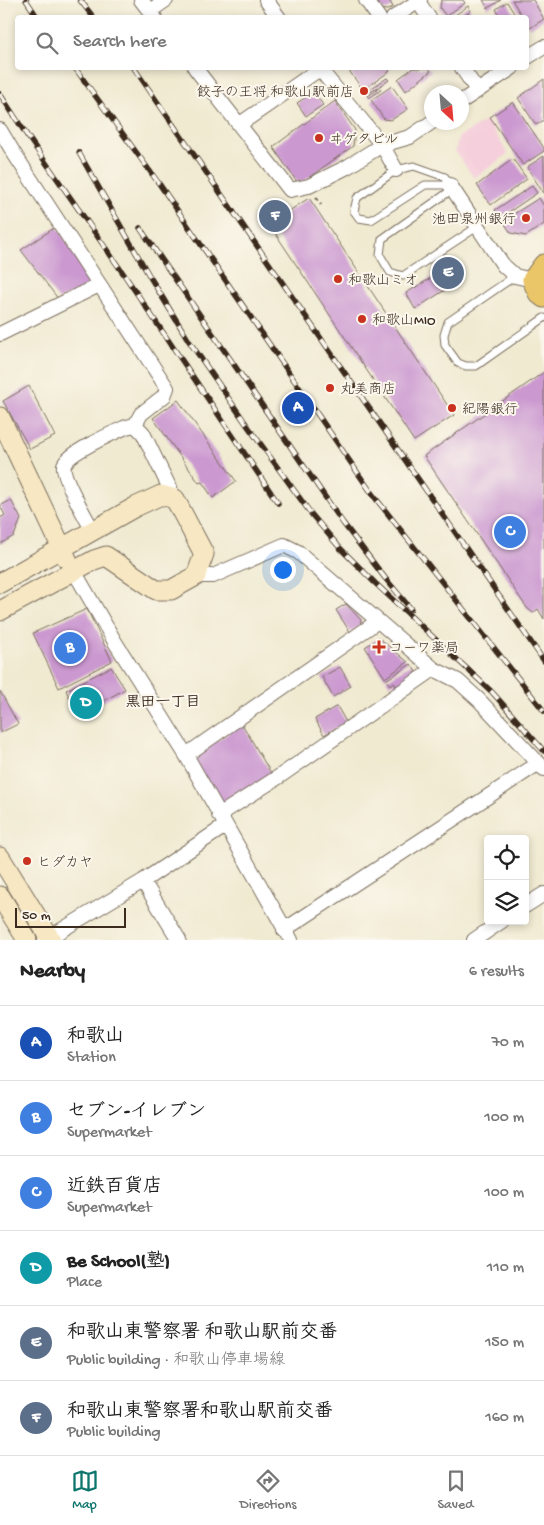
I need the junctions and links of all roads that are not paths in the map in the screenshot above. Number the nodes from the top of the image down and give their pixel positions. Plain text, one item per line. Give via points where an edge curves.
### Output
1 (166, 0) edge
2 (266, 0) edge
3 (366, 0) edge
4 (418, 0) edge
5 (149, 9) edge
6 (278, 15) edge
7 (377, 15) edge
8 (397, 15) edge
9 (427, 15) edge
10 (544, 47) edge
11 (529, 56) edge
12 (197, 70) edge
13 (317, 70) edge
14 (322, 70) edge
15 (463, 70) edge
16 (509, 70) edge
17 (477, 90) junction
18 (469, 96) edge
19 (240, 124) junction
20 (424, 127) edge
21 (0, 130) edge
22 (382, 145) junction
23 (396, 170) junction
24 (451, 187) junction
25 (477, 227) junction
26 (534, 280) edge
27 (99, 285) junction
28 (544, 318) edge
29 (0, 334) edge
30 (0, 418) edge
31 (135, 425) junction
32 (175, 499) junction
33 (93, 531) junction
34 (61, 549) junction
35 (74, 570) junction
36 (196, 576) junction
37 (0, 582) edge
38 (0, 611) edge
39 (378, 620) junction
40 (434, 669) junction
41 (186, 755) junction
42 (541, 766) edge
43 (222, 820) junction
44 (0, 857) edge
45 (143, 880) junction
46 (544, 894) edge
47 (0, 896) edge
48 (529, 903) edge
49 (496, 925) edge
50 (287, 935) edge
51 (48, 939) edge
52 (27, 940) edge
53 (178, 940) edge
54 (474, 940) edge

1 - 5 street
2 - 6 street
3 - 7 street
4 - 8 street
4 - 9 street
10 - 11 street
12 - 19 street
13 - 19 street
14 - 22 street
15 - 17 street
16 - 17 street
17 - 18 street
19 - 22 street via 290,190 309,186
20 - 22 street via 410,137
21 - 27 street
22 - 23 street
23 - 24 lane via 414,166 445,177
23 - 24 lane via 357,198 354,211 359,218 371,220 425,185
24 - 25 street
24 - 25 lane via 382,239 380,255 390,272 403,276
25 - 26 street via 502,265
26 - 28 lane via 448,322 444,334 446,345 458,363 476,366
27 - 29 street
27 - 31 street via 166,388 164,396 141,414
30 - 34 street
31 - 32 street via 143,433
31 - 33 street via 71,456 64,465 65,476
32 - 33 street via 161,495
32 - 36 street via 204,554
33 - 34 street
34 - 35 street
34 - 37 street
35 - 36 street via 106,556 156,590 171,590
35 - 38 street
35 - 41 street
36 - 39 street via 213,576 284,545 298,552
39 - 40 street
39 - 41 street
40 - 42 street via 458,681 479,700
40 - 43 street
41 - 43 street
42 - 50 street
43 - 45 street
43 - 50 street
44 - 51 street
45 - 51 street
45 - 53 street
46 - 48 street
47 - 52 street
49 - 54 street

